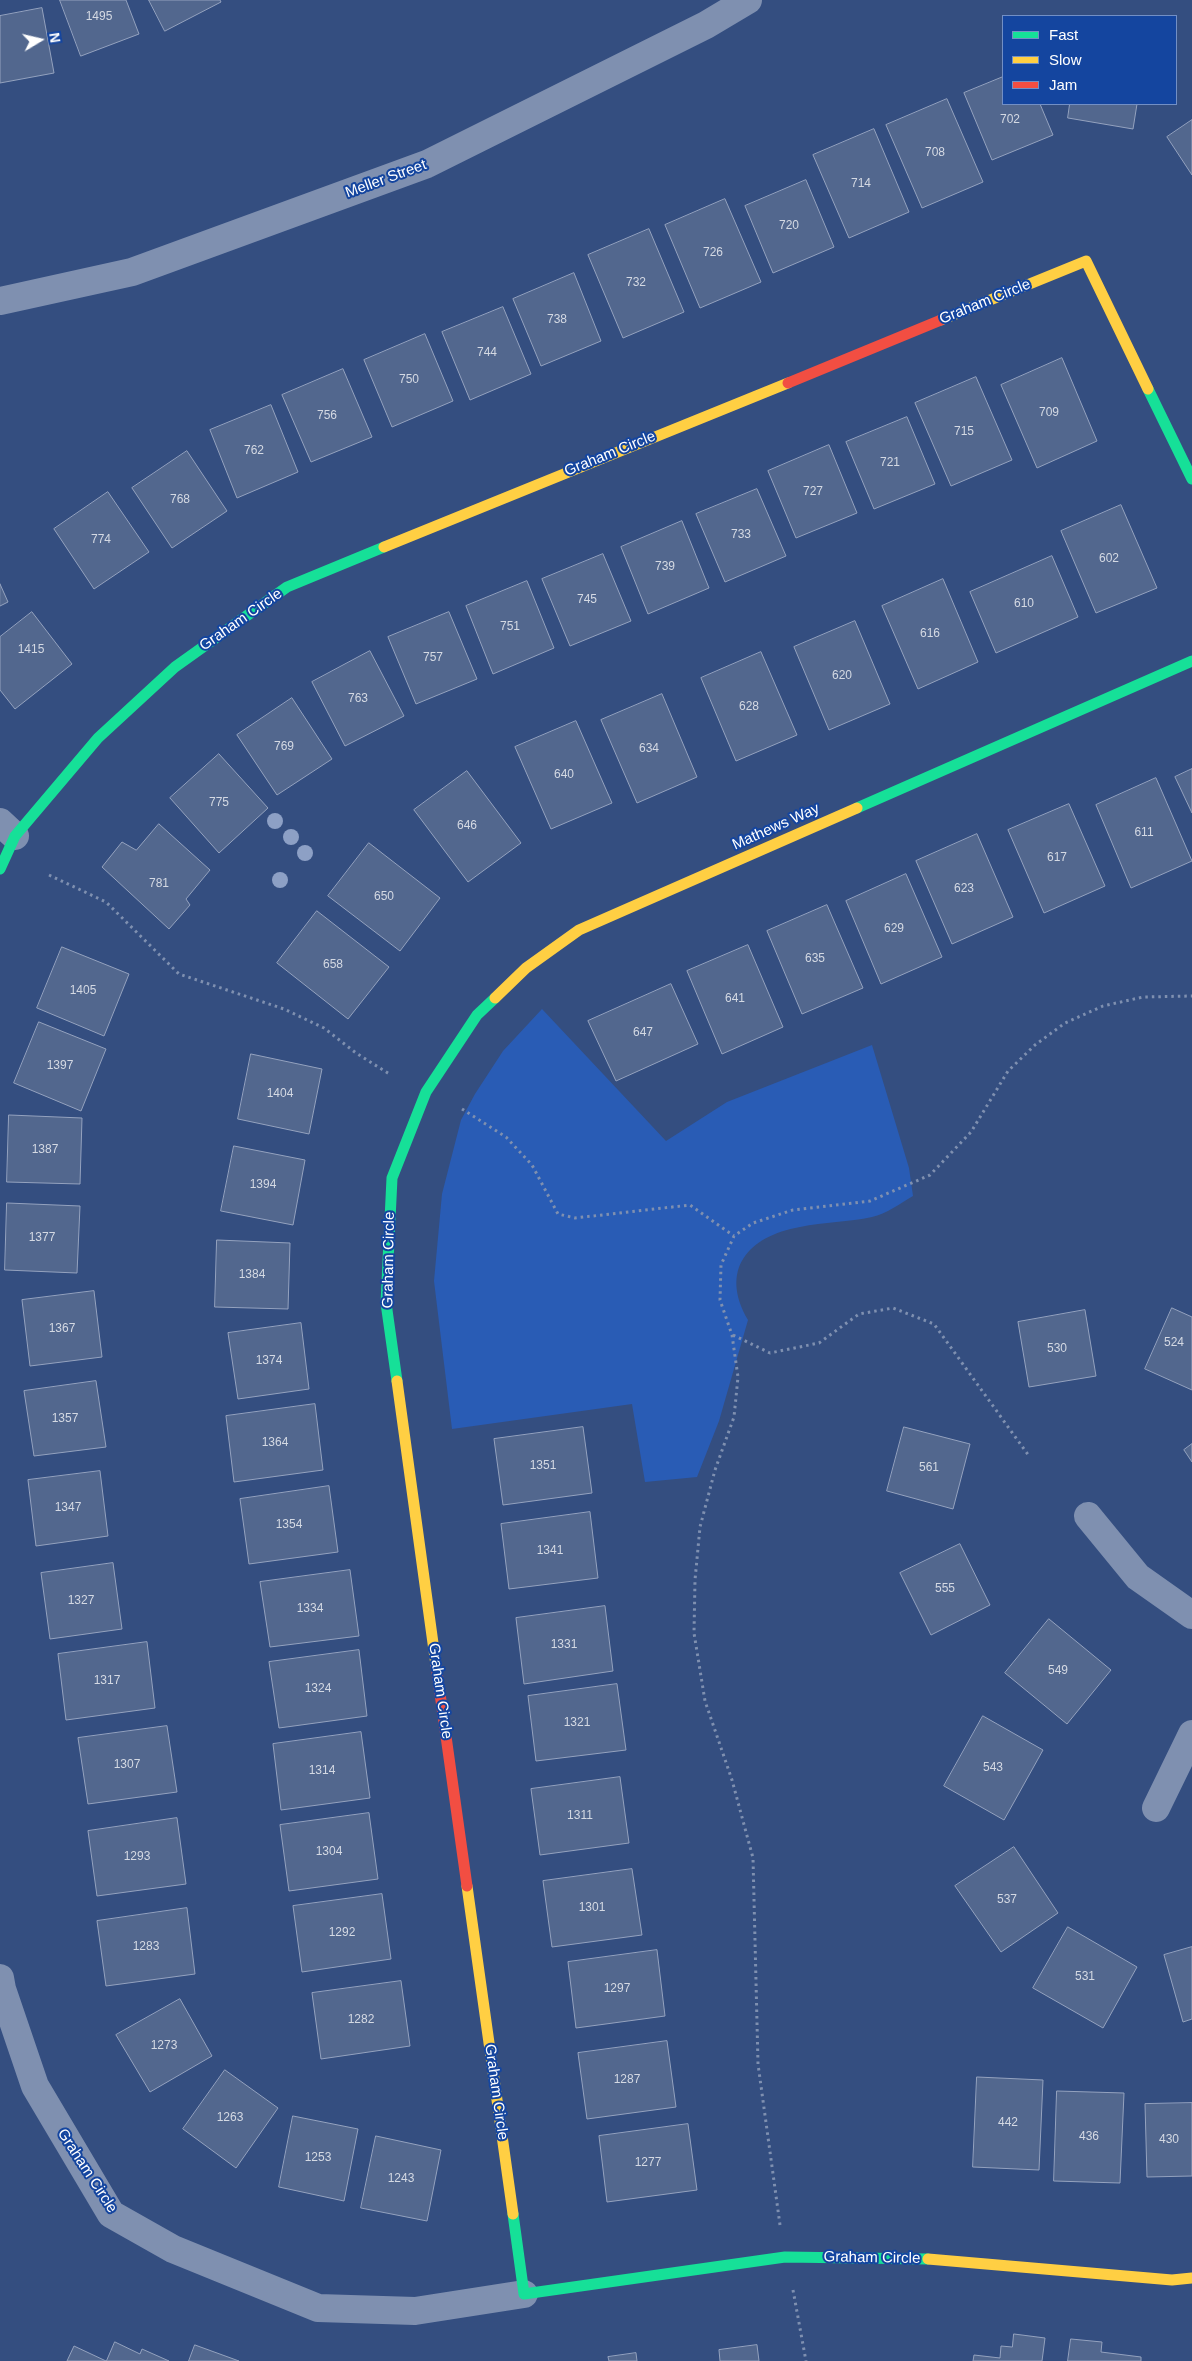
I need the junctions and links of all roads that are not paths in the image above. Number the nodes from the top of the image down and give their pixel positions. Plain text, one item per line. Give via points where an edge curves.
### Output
1 (748, 0) edge
2 (0, 301) edge
3 (1192, 479) edge
4 (1192, 661) edge
5 (7, 829) edge
6 (0, 869) edge
7 (426, 1092) joint
8 (1088, 1516) dead end
9 (1192, 1615) edge
10 (1192, 1734) edge
11 (1156, 1808) dead end
12 (0, 1978) edge
13 (1192, 2278) edge
14 (524, 2294) junction

1 - 2 street, Meller Street via 706,25 427,164 132,272
3 - 5 street, Graham Circle via 1086,261 287,587 175,667
4 - 7 street, Mathews Way via 579,930 526,968 476,1015
5 - 6 street, Graham Circle
7 - 14 street, Graham Circle via 392,1178 386,1303
8 - 9 street via 1138,1577
10 - 11 street
12 - 14 street, Graham Circle via 34,2086 111,2214 173,2249 318,2308 415,2311
13 - 14 street, Graham Circle via 1172,2280 906,2257 785,2257

